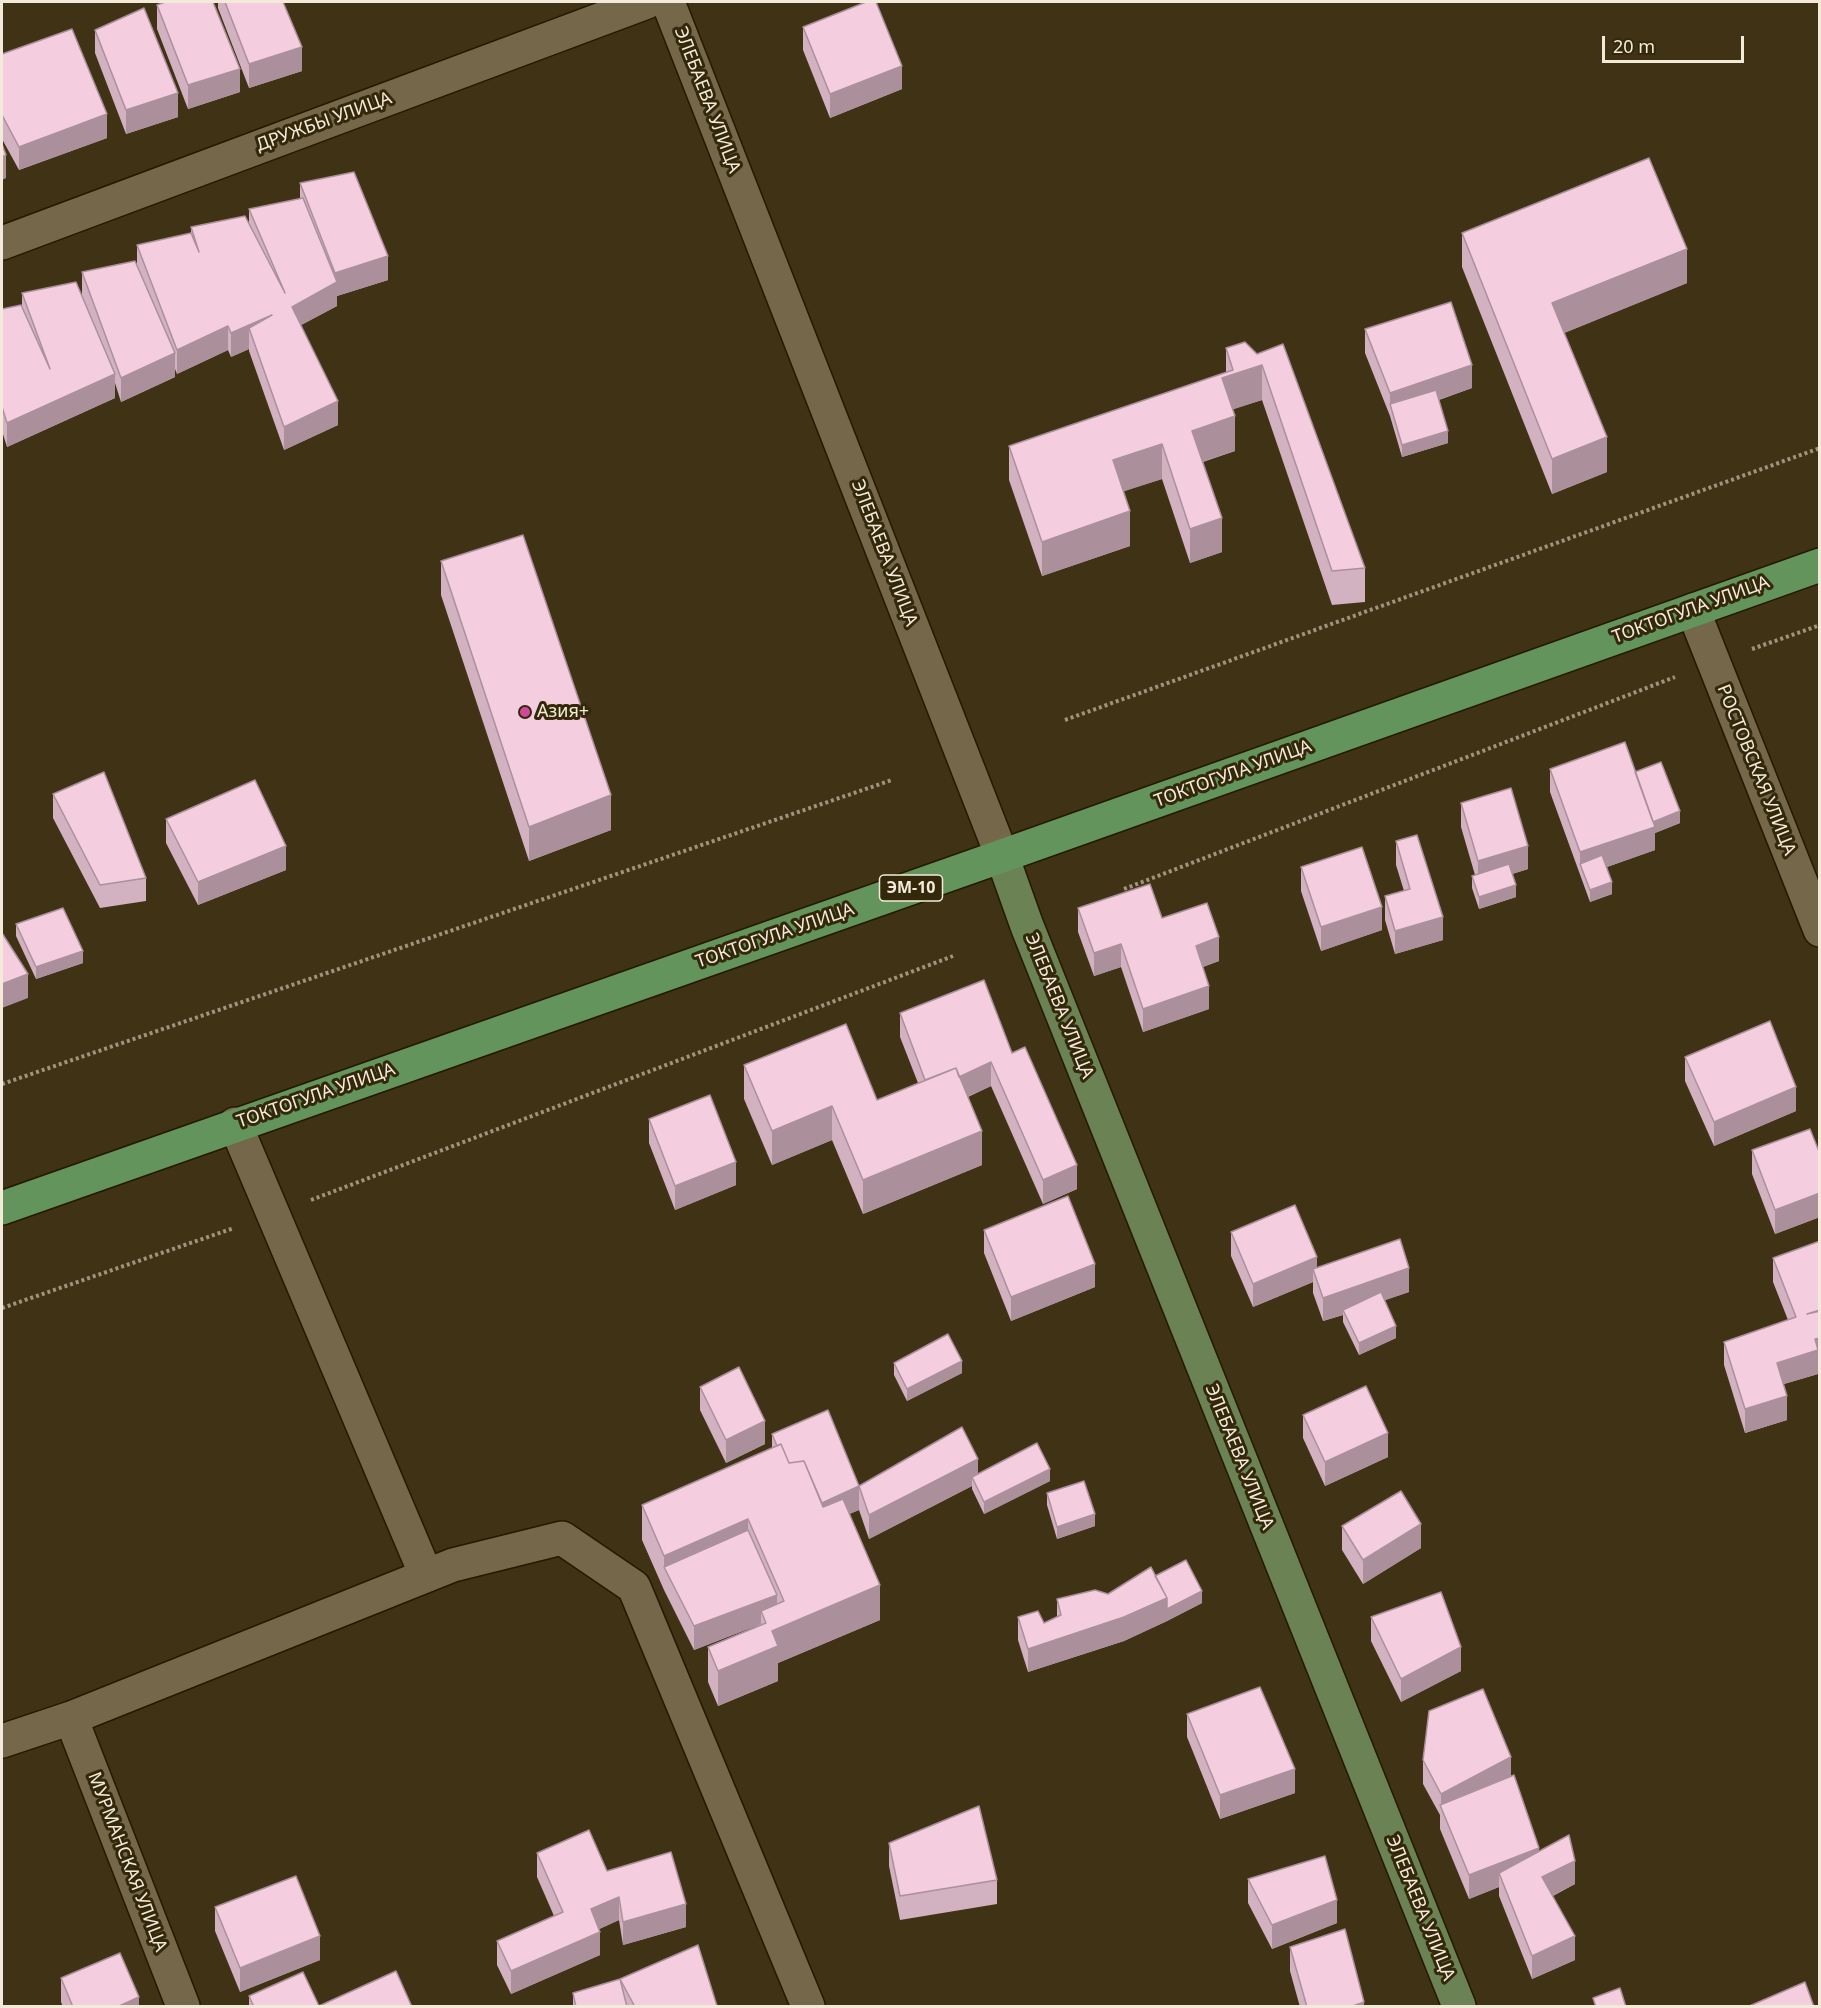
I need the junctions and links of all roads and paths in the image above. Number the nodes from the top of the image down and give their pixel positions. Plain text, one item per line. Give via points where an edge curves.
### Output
1 (647, 2) edge
2 (668, 2) edge
3 (2, 243) edge
4 (1820, 448) edge
5 (1820, 565) edge
6 (1693, 610) junction
7 (1820, 625) edge
8 (1714, 662) junction
9 (1065, 720) dead end
10 (892, 780) dead end
11 (1002, 856) junction
12 (1124, 889) dead end
13 (1820, 930) edge
14 (953, 956) dead end
15 (2, 1084) edge
16 (235, 1124) junction
17 (2, 1208) edge
18 (274, 1215) junction
19 (2, 1308) edge
20 (426, 1575) junction
21 (71, 1718) junction
22 (2, 1741) edge
23 (183, 2007) edge
24 (808, 2007) edge
25 (1459, 2007) edge

1 - 3 street, ДРУЖБЫ УЛИЦА
2 - 11 street, ЭЛЕБАЕВА УЛИЦА
4 - 9 path
5 - 6 highway, ТОКТОГУЛА УЛИЦА / ЭМ-10
6 - 8 street, РОСТОВСКАЯ УЛИЦА
6 - 11 highway, ТОКТОГУЛА УЛИЦА / ЭМ-10
7 - 8 path
8 - 12 path
8 - 13 street, РОСТОВСКАЯ УЛИЦА
10 - 15 path
11 - 16 highway, ТОКТОГУЛА УЛИЦА / ЭМ-10
11 - 25 main road, ЭЛЕБАЕВА УЛИЦА via 1031,938
14 - 18 path
16 - 17 highway, ТОКТОГУЛА УЛИЦА / ЭМ-10
16 - 18 street
18 - 19 path
18 - 20 street
20 - 21 street
20 - 24 street via 562,1538 634,1587
21 - 22 street
21 - 23 street, МУРМАНСКАЯ УЛИЦА

